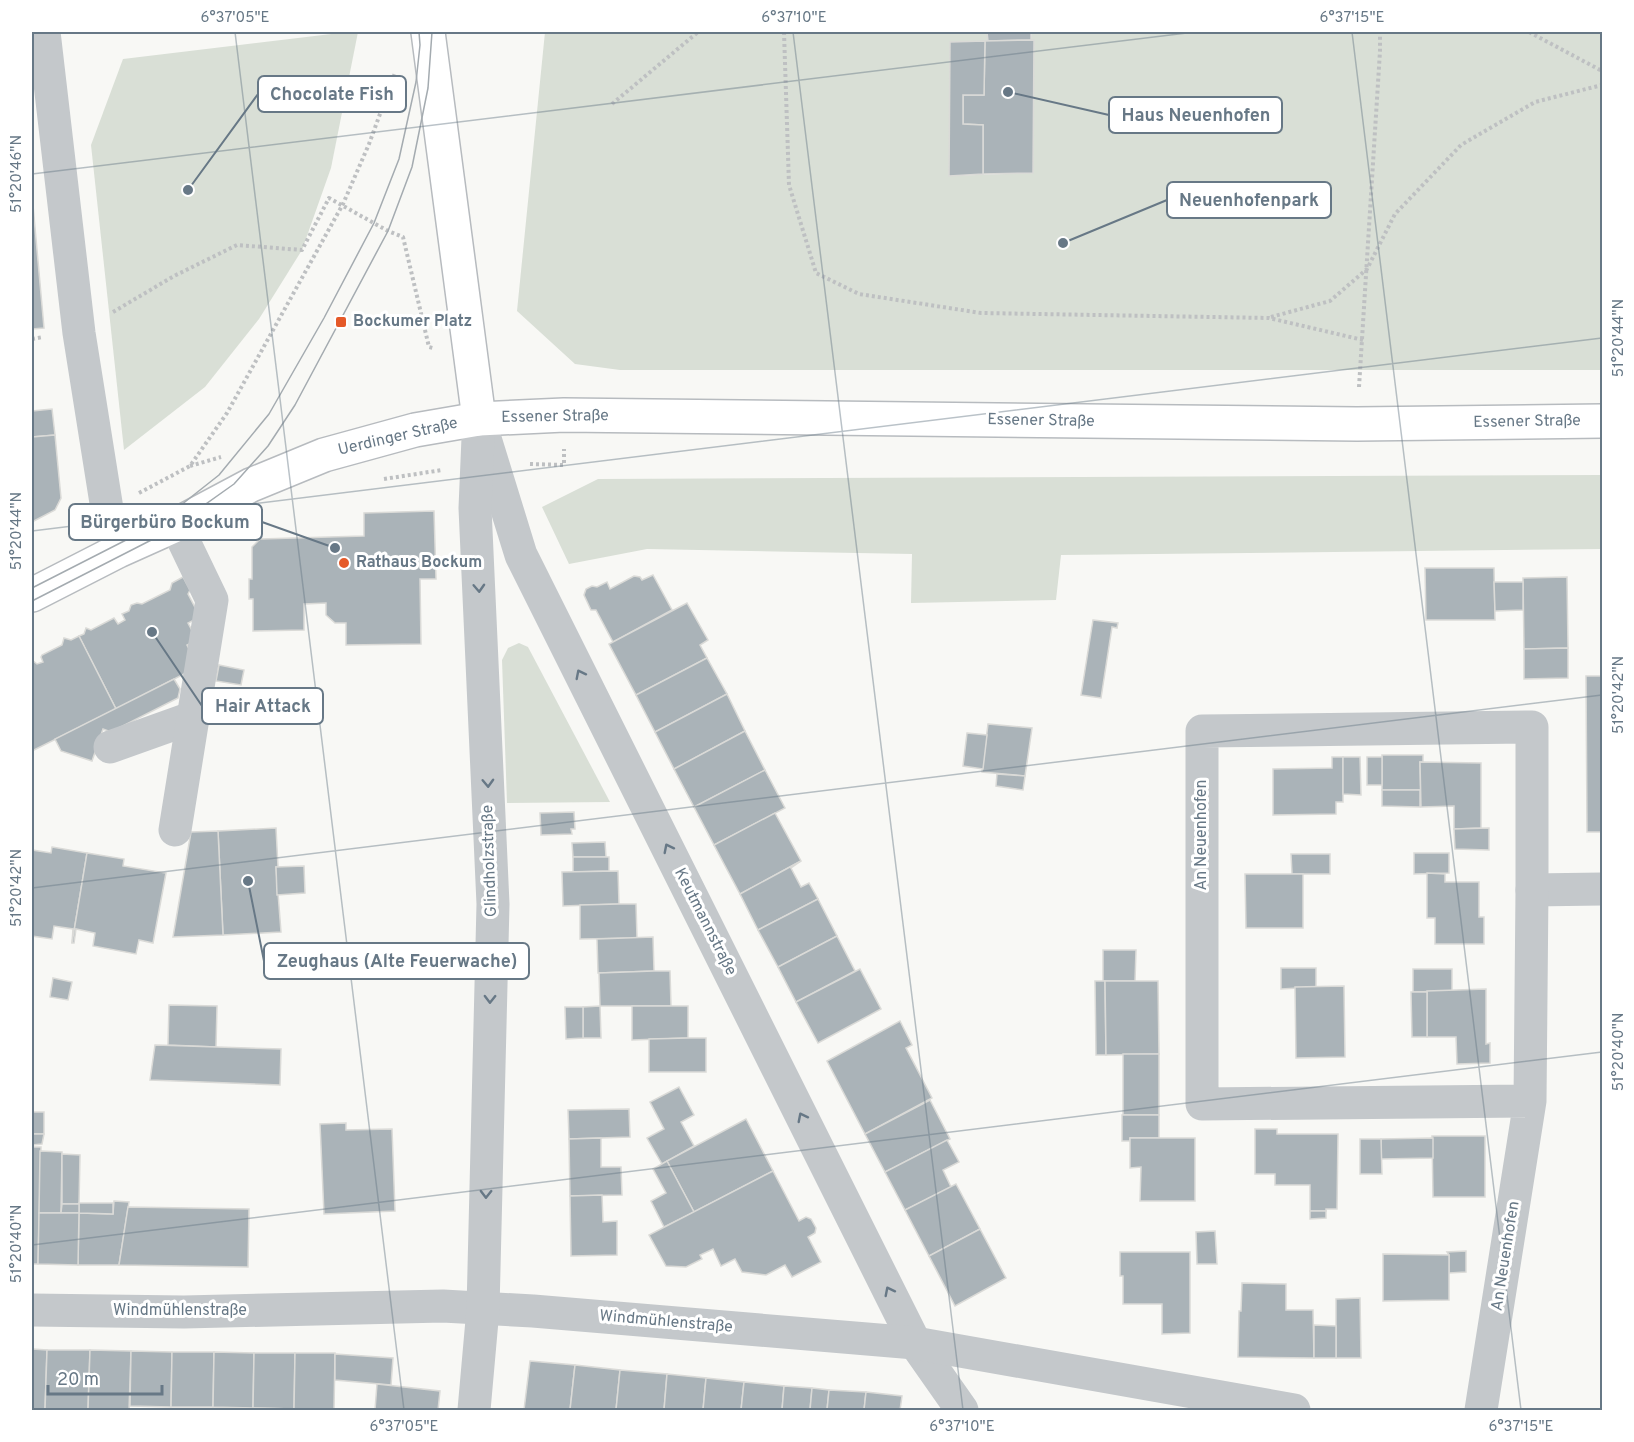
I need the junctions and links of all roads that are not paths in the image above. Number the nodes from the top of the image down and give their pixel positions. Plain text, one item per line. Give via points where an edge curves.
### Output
1 (44, 32) edge
2 (428, 32) edge
3 (479, 419) junction
4 (1602, 422) edge
5 (485, 466) junction
6 (176, 525) junction
7 (118, 551) junction
8 (32, 595) edge
9 (194, 717) junction
10 (110, 747) dead end
11 (175, 830) dead end
12 (1602, 889) edge
13 (1533, 890) junction
14 (1530, 1101) junction
15 (483, 1309) junction
16 (32, 1310) edge
17 (915, 1343) junction
18 (474, 1410) edge
19 (962, 1410) edge
20 (1294, 1410) edge
21 (1480, 1410) edge

1 - 7 street via 79,333 107,509
2 - 3 main road, Uerdinger Straße
3 - 4 main road, Essener Straße via 564,415 1357,424
3 - 5 street, Keutmannstraße
3 - 6 main road, Uerdinger Straße via 415,430 324,455 251,485
5 -> 15 street, Glindholzstraße via 475,508 493,904
17 -> 5 street, Keutmannstraße via 521,555
6 - 7 main road, Uerdinger Straße
6 - 9 street via 212,600
7 - 8 main road, Uerdinger Straße
9 - 10 street
9 - 11 street
12 - 13 street
13 - 14 street, An Neuenhofen
13 - 14 street, An Neuenhofen via 1532,728 1202,731 1202,1104
14 - 21 street, An Neuenhofen
15 - 16 street, Windmühlenstraße via 443,1306 184,1312
15 - 17 street, Windmühlenstraße
15 - 18 street, Glindholzstraße
17 - 19 street, Keutmannstraße
17 - 20 street, Windmühlenstraße

